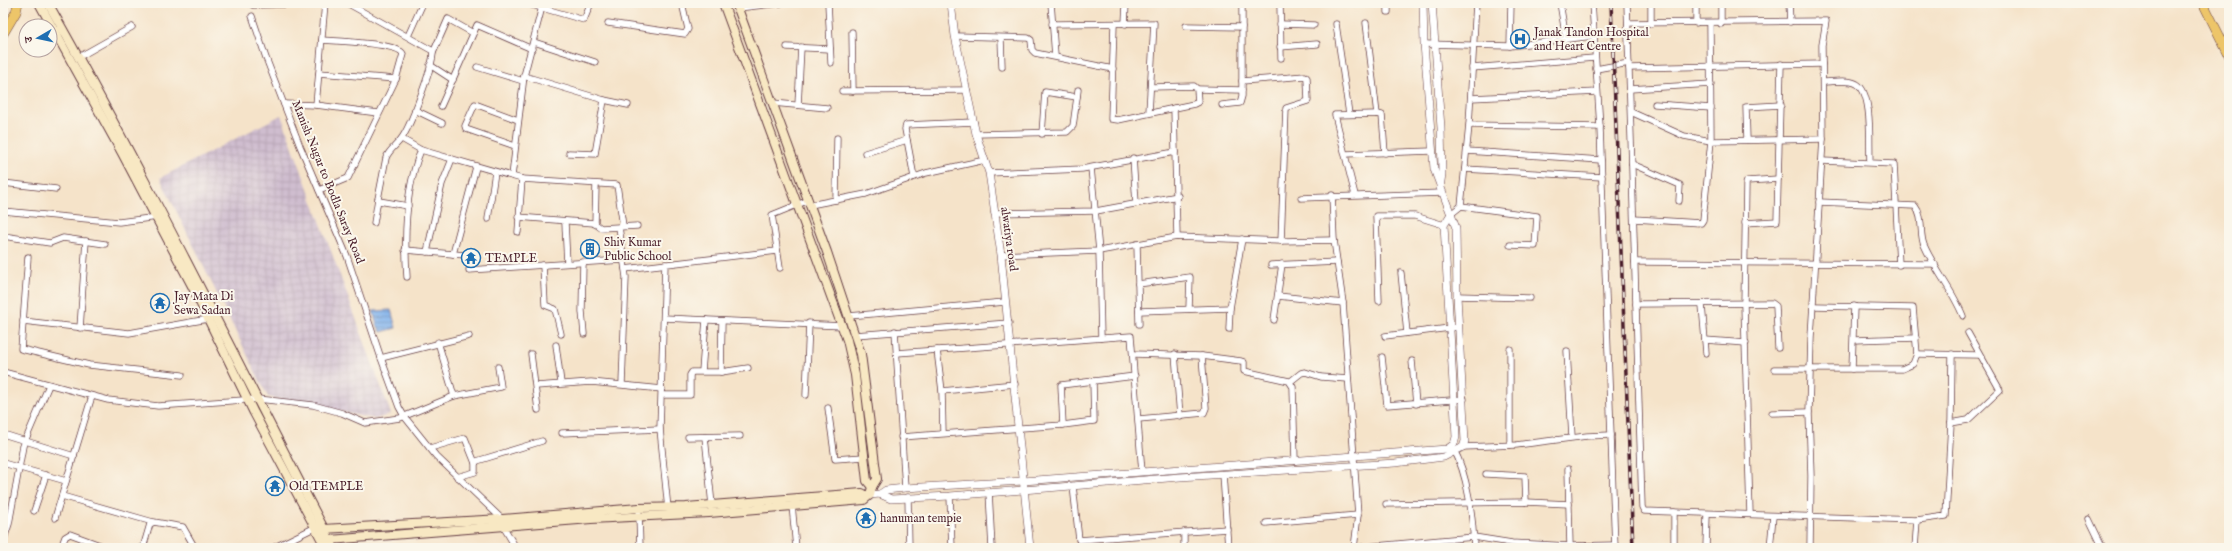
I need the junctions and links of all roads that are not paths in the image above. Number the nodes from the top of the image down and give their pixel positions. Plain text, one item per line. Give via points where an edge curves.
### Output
1 (18, 3) edge
2 (40, 3) edge
3 (48, 3) edge
4 (250, 3) edge
5 (423, 3) edge
6 (525, 3) edge
7 (591, 3) edge
8 (682, 3) edge
9 (723, 3) edge
10 (781, 3) edge
11 (828, 3) edge
12 (951, 3) edge
13 (1051, 3) edge
14 (1126, 3) edge
15 (1242, 3) edge
16 (1280, 3) edge
17 (1388, 3) edge
18 (1423, 3) edge
19 (1432, 3) edge
20 (1476, 3) edge
21 (1511, 3) edge
22 (1560, 3) edge
23 (1592, 3) edge
24 (1627, 3) edge
25 (1651, 3) edge
26 (1696, 3) edge
27 (1721, 3) edge
28 (1789, 3) edge
29 (2203, 3) edge
30 (325, 4) edge
31 (542, 5) edge
32 (737, 5) edge
33 (1388, 12) dead end
34 (252, 16) dead end
35 (1790, 22) junction
36 (3, 23) edge
37 (608, 23) dead end
38 (1366, 23) dead end
39 (1696, 23) junction
40 (1052, 24) junction
41 (1114, 24) junction
42 (1125, 24) junction
43 (1280, 24) junction
44 (1336, 24) dead end
45 (1628, 24) junction
46 (1652, 24) junction
47 (1710, 24) junction
48 (1721, 24) junction
49 (1314, 25) dead end
50 (1186, 26) dead end
51 (132, 27) dead end
52 (1242, 27) junction
53 (852, 32) dead end
54 (3, 34) edge
55 (473, 34) junction
56 (408, 36) junction
57 (955, 36) junction
58 (1593, 36) junction
59 (1001, 38) junction
60 (322, 40) junction
61 (1566, 40) junction
62 (534, 42) junction
63 (1317, 44) dead end
64 (1424, 44) junction
65 (1434, 44) junction
66 (1510, 46) junction
67 (787, 47) dead end
68 (1280, 47) junction
69 (1473, 47) junction
70 (801, 48) junction
71 (532, 49) junction
72 (830, 49) junction
73 (433, 53) junction
74 (2229, 55) edge
75 (1055, 56) junction
76 (79, 57) junction
77 (1280, 58) dead end
78 (1594, 58) junction
79 (595, 62) dead end
80 (831, 63) dead end
81 (1781, 64) junction
82 (1822, 64) junction
83 (430, 65) junction
84 (1002, 66) dead end
85 (1629, 66) junction
86 (1711, 66) junction
87 (477, 67) dead end
88 (1472, 68) junction
89 (1113, 69) junction
90 (1596, 69) junction
91 (319, 73) junction
92 (523, 78) junction
93 (396, 79) junction
94 (453, 80) junction
95 (1242, 81) junction
96 (1823, 82) junction
97 (1711, 84) junction
98 (1151, 87) junction
99 (1197, 89) junction
100 (1630, 89) junction
101 (967, 90) junction
102 (1078, 90) dead end
103 (1242, 90) junction
104 (842, 91) dead end
105 (853, 91) junction
106 (1597, 92) junction
107 (1077, 97) junction
108 (1472, 98) junction
109 (604, 100) junction
110 (773, 103) junction
111 (284, 104) junction
112 (1655, 104) dead end
113 (316, 105) junction
114 (628, 105) dead end
115 (798, 105) junction
116 (1222, 105) dead end
117 (1780, 105) junction
118 (442, 106) dead end
119 (827, 108) dead end
120 (1174, 108) junction
121 (1711, 108) junction
122 (415, 110) junction
123 (1149, 112) junction
124 (1631, 112) junction
125 (378, 113) junction
126 (1348, 114) junction
127 (1377, 114) junction
128 (518, 120) junction
129 (974, 122) junction
130 (442, 123) dead end
131 (1469, 125) junction
132 (1600, 127) junction
133 (976, 134) junction
134 (1042, 134) junction
135 (837, 138) dead end
136 (402, 139) junction
137 (1824, 139) junction
138 (907, 140) junction
139 (1747, 140) junction
140 (1780, 140) junction
141 (1711, 141) junction
142 (515, 146) junction
143 (421, 150) junction
144 (1432, 151) junction
145 (1467, 151) junction
146 (1175, 152) junction
147 (569, 153) dead end
148 (865, 153) dead end
149 (1385, 153) junction
150 (1345, 154) junction
151 (1133, 158) junction
152 (452, 159) junction
153 (985, 160) junction
154 (1601, 160) junction
155 (1822, 161) junction
156 (1870, 162) junction
157 (1632, 164) junction
158 (476, 167) junction
159 (1091, 168) junction
160 (1466, 168) junction
161 (495, 172) junction
162 (989, 174) junction
163 (5, 176) dead end
164 (512, 176) junction
165 (914, 177) junction
166 (1602, 177) junction
167 (522, 179) junction
168 (1778, 179) junction
169 (3, 183) edge
170 (596, 184) junction
171 (56, 189) dead end
172 (319, 190) junction
173 (1441, 190) junction
174 (1355, 195) junction
175 (1178, 196) junction
176 (1332, 196) junction
177 (1301, 198) dead end
178 (378, 199) junction
179 (836, 200) junction
180 (1679, 201) dead end
181 (810, 202) junction
182 (1819, 202) junction
183 (1136, 204) junction
184 (798, 205) junction
185 (1897, 205) junction
186 (408, 206) junction
187 (1461, 206) junction
188 (1096, 210) junction
189 (3, 211) edge
190 (994, 213) junction
191 (1452, 214) junction
192 (159, 217) junction
193 (518, 218) junction
194 (488, 219) dead end
195 (1634, 219) junction
196 (374, 223) dead end
197 (565, 223) junction
198 (1745, 223) junction
199 (595, 224) junction
200 (1444, 225) junction
201 (621, 226) junction
202 (637, 226) dead end
203 (518, 232) dead end
204 (3, 236) edge
205 (1177, 237) junction
206 (1242, 239) junction
207 (1334, 240) junction
208 (86, 241) junction
209 (1281, 241) junction
210 (105, 244) dead end
211 (1137, 244) junction
212 (1510, 245) dead end
213 (406, 250) junction
214 (778, 251) junction
215 (1099, 251) junction
216 (427, 252) junction
217 (453, 254) junction
218 (1001, 255) junction
219 (465, 256) dead end
220 (28, 257) dead end
221 (623, 260) junction
222 (583, 262) junction
223 (1337, 262) junction
224 (1635, 262) junction
225 (566, 263) junction
226 (1744, 263) junction
227 (1816, 263) junction
228 (543, 264) junction
229 (665, 264) junction
230 (1282, 264) junction
231 (1935, 264) junction
232 (1271, 265) dead end
233 (1899, 265) junction
234 (780, 268) dead end
235 (625, 269) junction
236 (469, 270) dead end
237 (1401, 273) dead end
238 (408, 277) dead end
239 (1138, 284) junction
240 (1278, 296) junction
241 (1456, 296) junction
242 (1530, 298) dead end
243 (1379, 301) dead end
244 (1006, 302) junction
245 (1343, 303) junction
246 (1636, 304) junction
247 (1702, 305) junction
248 (1744, 305) junction
249 (1814, 306) junction
250 (1854, 306) junction
251 (1230, 308) junction
252 (1189, 309) junction
253 (1139, 311) junction
254 (849, 316) junction
255 (1963, 316) dead end
256 (664, 318) junction
257 (208, 319) junction
258 (706, 320) junction
259 (1274, 320) dead end
260 (23, 321) junction
261 (722, 322) junction
262 (809, 323) junction
263 (1009, 323) junction
264 (1139, 324) dead end
265 (842, 326) junction
266 (852, 326) junction
267 (1458, 327) junction
268 (80, 328) junction
269 (1450, 328) junction
270 (1229, 329) dead end
271 (895, 331) junction
272 (1407, 333) junction
273 (562, 334) dead end
274 (584, 334) dead end
275 (1968, 334) dead end
276 (856, 335) junction
277 (469, 336) dead end
278 (1385, 336) dead end
279 (1101, 338) junction
280 (1916, 338) junction
281 (1705, 340) junction
282 (1854, 340) junction
283 (438, 342) junction
284 (1746, 343) junction
285 (556, 345) dead end
286 (1011, 346) junction
287 (1778, 348) dead end
288 (1510, 349) dead end
289 (937, 350) junction
290 (1567, 351) dead end
291 (897, 353) junction
292 (1706, 353) dead end
293 (531, 354) dead end
294 (1134, 354) junction
295 (1175, 354) junction
296 (1917, 354) junction
297 (1952, 354) junction
298 (1979, 355) junction
299 (1202, 356) junction
300 (1382, 357) dead end
301 (381, 358) junction
302 (1412, 361) dead end
303 (498, 367) dead end
304 (748, 368) dead end
305 (1774, 369) dead end
306 (1811, 369) junction
307 (1852, 369) junction
308 (702, 371) junction
309 (3, 372) edge
310 (721, 372) junction
311 (182, 375) dead end
312 (1135, 376) junction
313 (1348, 379) junction
314 (1094, 381) junction
315 (1290, 381) junction
316 (561, 383) junction
317 (622, 384) junction
318 (1015, 384) junction
319 (49, 385) junction
320 (536, 386) junction
321 (662, 388) junction
322 (942, 391) junction
323 (662, 395) junction
324 (806, 395) dead end
325 (92, 396) junction
326 (454, 396) junction
327 (258, 399) junction
328 (1464, 399) junction
329 (248, 400) junction
330 (1454, 400) junction
331 (1416, 404) junction
332 (869, 407) junction
333 (828, 408) dead end
334 (859, 409) junction
335 (538, 410) dead end
336 (1809, 412) junction
337 (1772, 413) dead end
338 (1180, 416) junction
339 (402, 417) junction
340 (1139, 419) junction
341 (1952, 423) junction
342 (1063, 425) junction
343 (1019, 427) junction
344 (660, 429) junction
345 (562, 433) dead end
346 (943, 433) junction
347 (3, 434) edge
348 (740, 436) dead end
349 (1611, 436) junction
350 (688, 437) dead end
351 (705, 437) junction
352 (901, 437) junction
353 (1572, 437) junction
354 (26, 440) junction
355 (542, 441) dead end
356 (1510, 445) junction
357 (1463, 447) junction
358 (430, 448) junction
359 (1454, 449) junction
360 (74, 456) junction
361 (864, 457) junction
362 (1354, 457) junction
363 (1295, 461) junction
364 (475, 462) junction
365 (3, 463) edge
366 (1354, 465) junction
367 (19, 467) junction
368 (1568, 468) dead end
369 (1142, 472) junction
370 (1223, 474) junction
371 (1486, 474) dead end
372 (46, 475) junction
373 (457, 477) junction
374 (66, 481) junction
375 (1023, 481) junction
376 (1073, 486) junction
377 (906, 488) junction
378 (1024, 490) junction
379 (989, 492) junction
380 (870, 493) junction
381 (880, 494) junction
382 (62, 496) junction
383 (950, 496) junction
384 (908, 497) junction
385 (1526, 502) junction
386 (1469, 503) junction
387 (1386, 504) dead end
388 (1569, 504) junction
389 (712, 505) junction
390 (792, 505) junction
391 (639, 508) junction
392 (34, 511) dead end
393 (668, 512) junction
394 (1674, 512) junction
395 (1707, 514) junction
396 (1750, 514) junction
397 (1358, 515) junction
398 (1773, 516) junction
399 (639, 517) junction
400 (55, 518) dead end
401 (1811, 518) junction
402 (2089, 519) dead end
403 (1917, 520) junction
404 (153, 522) junction
405 (502, 522) junction
406 (1266, 523) dead end
407 (320, 527) junction
408 (1227, 529) junction
409 (1184, 532) junction
410 (1474, 537) junction
411 (3, 542) edge
412 (330, 545) edge
413 (1401, 546) edge
414 (1570, 546) junction
415 (1615, 546) edge
416 (2101, 546) edge
417 (62, 548) edge
418 (108, 548) edge
419 (143, 548) edge
420 (195, 548) edge
421 (273, 548) edge
422 (516, 548) edge
423 (640, 548) edge
424 (796, 548) edge
425 (909, 548) edge
426 (952, 548) edge
427 (992, 548) edge
428 (1030, 548) edge
429 (1184, 548) edge
430 (1228, 548) edge
431 (1474, 548) edge
432 (1674, 548) edge
433 (1706, 548) edge
434 (1770, 548) edge
435 (1810, 548) edge
436 (1915, 548) edge
437 (2095, 548) edge

1 - 36 main road
1 - 54 main road via 16,12
2 - 192 main road
3 - 76 main road
4 - 30 street
5 - 56 street
6 - 31 street
7 - 31 street via 584,20
8 - 37 street via 688,29 685,34
9 - 184 main road
10 - 32 street
11 - 72 street
12 - 57 street, alwatiya road
13 - 40 street
14 - 42 street
15 - 52 street
16 - 43 street
17 - 33 street
18 - 64 street
19 - 65 street
20 - 69 street
21 - 66 street
22 - 61 street
23 - 58 street
24 - 45 street
25 - 46 street
26 - 39 street
27 - 48 street
28 - 35 street
29 - 74 main road
30 - 56 street via 351,4
30 - 60 street
31 - 62 street
32 - 110 main road
34 - 111 street, Manish Nagar to Bodla Saray Road
35 - 48 street
35 - 82 street via 1826,21
38 - 127 street
39 - 46 street
39 - 47 street
40 - 41 street
40 - 75 street
41 - 42 street
41 - 89 street
42 - 98 street via 1154,23
43 - 49 street
43 - 68 street
44 - 126 street
45 - 46 street
45 - 85 street
47 - 48 street
47 - 86 street
50 - 52 street
51 - 76 street
52 - 95 street
53 - 105 street
55 - 71 street via 477,25
55 - 73 street via 448,19
55 - 94 street
56 - 73 street
57 - 59 street
57 - 101 street, alwatiya road
58 - 61 street
58 - 78 street
59 - 75 street via 1030,39 1033,52
59 - 84 street
60 - 91 street
60 - 93 street via 384,45 400,50 403,54
61 - 66 street
62 - 71 street
62 - 79 street
63 - 68 street
64 - 65 street
64 - 144 street
65 - 69 street
65 - 173 street via 1441,128
66 - 69 street
67 - 70 street
68 - 77 street
69 - 88 street
70 - 72 street
70 - 115 street
71 - 92 street
72 - 80 street
73 - 83 street
75 - 89 street
76 - 192 main road
78 - 88 street
78 - 90 street
81 - 82 street
81 - 86 street
81 - 117 street
82 - 96 street
83 - 94 street
83 - 122 street
85 - 86 street
85 - 90 street
85 - 100 street
86 - 97 street
87 - 92 street
88 - 108 street
89 - 123 street via 1111,119 1118,120
90 - 106 street
91 - 93 street
91 - 113 street
92 - 109 street
92 - 128 street
93 - 125 street
94 - 118 street
95 - 103 street
95 - 209 street via 1294,76 1307,78 1308,101 1286,108
96 - 137 street
96 - 156 street via 1852,82 1862,87 1867,100
97 - 100 street
97 - 121 street
98 - 99 street via 1194,86
98 - 123 street
99 - 103 street
99 - 120 street via 1196,104
100 - 124 street
101 - 105 street
101 - 129 street, alwatiya road
102 - 107 street
103 - 116 street via 1240,103
104 - 105 street
106 - 108 street
106 - 132 street
107 - 134 street via 1071,130
107 - 134 street via 1045,92
108 - 131 street
109 - 114 street
109 - 147 street via 595,154
110 - 115 street
110 - 181 main road
111 - 113 street
111 - 172 street, Manish Nagar to Bodla Saray Road
112 - 121 street
113 - 125 street
115 - 119 street
117 - 139 street via 1746,107
117 - 140 street
120 - 123 street
120 - 146 street
121 - 141 street
122 - 130 street
122 - 136 street
124 - 141 street via 1680,134
124 - 157 street
125 - 172 street via 348,178
126 - 127 street
126 - 150 street via 1335,116
127 - 149 street via 1382,117
128 - 142 street
128 - 142 street via 476,104 465,126 466,129
129 - 133 street, alwatiya road
129 - 138 street via 906,125
131 - 132 street
131 - 145 street
132 - 154 street
133 - 134 street
133 - 153 street, alwatiya road
135 - 179 street
136 - 143 street
136 - 178 street via 386,158
137 - 140 street
137 - 155 street
138 - 148 street
138 - 165 street
139 - 140 street
139 - 141 street
140 - 168 street
141 - 195 street via 1704,216 1701,223
142 - 164 street
143 - 152 street
143 - 186 street via 414,168
144 - 149 street
144 - 173 street via 1435,174
145 - 154 street
145 - 160 street
146 - 151 street
146 - 175 street
149 - 150 street
150 - 174 street
151 - 159 street
151 - 183 street
152 - 158 street
152 - 216 street via 442,184
153 - 162 street, alwatiya road
153 - 165 street
154 - 166 street
155 - 156 street
155 - 182 street
156 - 185 street via 1894,164
157 - 180 street via 1680,185
157 - 195 street
158 - 161 street
158 - 217 street
159 - 162 street
159 - 188 street
160 - 166 street
160 - 187 street
161 - 164 street
161 - 194 street
162 - 190 street, alwatiya road
163 - 169 street
164 - 167 street
165 - 179 street via 882,189
166 - 349 street
167 - 170 street
167 - 193 street
168 - 198 street via 1746,182
168 - 198 street via 1777,221
169 - 171 street
170 - 199 street
170 - 201 street via 618,186
172 - 301 street, Manish Nagar to Bodla Saray Road via 347,256
173 - 174 street
173 - 191 street
174 - 176 street
175 - 183 street
175 - 205 street
176 - 177 street
176 - 207 street
178 - 186 street
178 - 196 street
179 - 181 street
181 - 184 street
181 - 254 main road
182 - 185 street
182 - 227 street
183 - 188 street
184 - 214 street via 772,215
184 - 265 main road
185 - 231 street via 1917,208 1923,242
185 - 233 street
186 - 213 street
187 - 191 street
187 - 212 street via 1537,216 1535,246
188 - 190 street
188 - 215 street
189 - 192 street via 119,222
190 - 218 street, alwatiya road
191 - 200 street
191 - 241 street via 1456,228
192 - 257 main road
192 - 327 main road
193 - 197 street
193 - 203 street
195 - 224 street
197 - 199 street
197 - 225 street
198 - 226 street
199 - 201 street via 598,228
200 - 243 street via 1415,216 1376,216
200 - 269 street
201 - 202 street
201 - 221 street
204 - 208 street via 50,242 61,238
205 - 206 street
205 - 211 street
206 - 209 street
206 - 251 street
207 - 209 street
207 - 223 street
208 - 210 street
208 - 268 street
211 - 215 street
211 - 239 street
213 - 216 street
213 - 238 street
214 - 229 street
214 - 234 street
215 - 218 street
215 - 279 street
216 - 217 street
217 - 219 street
218 - 244 street, alwatiya road
220 - 260 street
221 - 222 street
221 - 235 street
222 - 225 street
222 - 274 street
223 - 230 street
223 - 245 street
224 - 226 street
224 - 246 street
225 - 228 street
226 - 227 street
226 - 248 street
227 - 233 street
227 - 249 street
228 - 236 street
228 - 273 street via 545,305 555,308
229 - 235 street
229 - 256 street
230 - 232 street
230 - 240 street
231 - 233 street
231 - 255 street
235 - 317 street
237 - 272 street
239 - 252 street via 1190,277
239 - 253 street
240 - 245 street
240 - 259 street
241 - 242 street
241 - 267 street
244 - 254 street
244 - 263 street, alwatiya road
245 - 313 street
246 - 247 street
246 - 394 street via 1642,507 1646,512
247 - 248 street
247 - 281 street
248 - 284 street
248 - 287 street via 1776,306
249 - 250 street
249 - 306 street
250 - 280 street via 1913,308
250 - 282 street
251 - 252 street
251 - 270 street
252 - 253 street
253 - 264 street
254 - 266 main road
256 - 258 street
256 - 321 street
257 - 268 street via 134,333
257 - 329 main road
258 - 261 street
258 - 308 street
260 - 268 street
260 - 311 street via 21,350 89,365
261 - 262 street
261 - 310 street
262 - 265 street
262 - 324 street
263 - 271 street
263 - 286 street, alwatiya road
265 - 266 street
265 - 334 main road via 855,376
266 - 276 main road
267 - 269 street
267 - 328 street
269 - 272 street
269 - 330 street
271 - 276 street
271 - 291 street
272 - 278 street
275 - 298 street
276 - 332 main road
277 - 283 street
279 - 286 street
279 - 294 street via 1131,336
280 - 282 street
280 - 296 street
281 - 284 street
281 - 292 street
282 - 307 street
283 - 301 street
283 - 326 street
284 - 396 street
285 - 316 street
286 - 289 street
286 - 318 street, alwatiya road
288 - 356 street
289 - 291 street
289 - 322 street
290 - 353 street
291 - 352 street
293 - 320 street
294 - 295 street
294 - 312 street
295 - 299 street
295 - 338 street
296 - 297 street
296 - 307 street via 1913,364 1902,369
297 - 298 street
297 - 341 street
298 - 341 street via 2000,388 1999,392 1968,420
299 - 315 street via 1243,361 1244,371
299 - 338 street via 1205,411 1200,415
300 - 331 street via 1386,403
301 - 339 street, Manish Nagar to Bodla Saray Road
302 - 331 street
303 - 326 street via 501,387
304 - 310 street
305 - 306 street
306 - 307 street
306 - 336 street
308 - 310 street
308 - 323 street via 690,373 690,395
309 - 319 street
312 - 314 street
312 - 340 street
313 - 315 street via 1321,377 1305,372
313 - 362 street
314 - 342 street via 1094,421
314 - 342 street via 1061,386
315 - 363 street via 1293,387
316 - 317 street
316 - 320 street
317 - 321 street
318 - 322 street
318 - 343 street, alwatiya road
319 - 325 street
319 - 354 street
320 - 335 street
321 - 323 street
322 - 346 street
323 - 344 street
325 - 329 street via 158,406
325 - 360 street
326 - 339 street
327 - 329 street
327 - 339 street via 313,405 365,423
327 - 407 main road
328 - 330 street
328 - 357 street
329 - 407 main road
330 - 331 street
330 - 359 street
332 - 334 main road
332 - 380 main road via 877,479
333 - 361 street via 835,459
334 - 361 main road
336 - 337 street
336 - 401 street
338 - 340 street
339 - 358 street, Manish Nagar to Bodla Saray Road
340 - 369 street
341 - 403 street via 1946,516
342 - 343 street
343 - 346 street
343 - 375 street, alwatiya road
344 - 345 street
344 - 393 street
346 - 352 street
347 - 354 street
348 - 351 street
349 - 353 street
349 - 415 street
350 - 351 street
351 - 389 street
352 - 377 street
353 - 356 street
354 - 360 street
354 - 367 street
355 - 364 street
356 - 357 street
357 - 359 street
358 - 364 street via 465,438
358 - 373 street, Manish Nagar to Bodla Saray Road
359 - 362 street
359 - 366 street via 1437,458
359 - 386 street via 1462,467
360 - 374 street
361 - 380 main road
362 - 363 street
362 - 366 street
363 - 369 street
364 - 373 street via 475,472
365 - 367 street
366 - 370 street
366 - 397 street
367 - 372 street
367 - 411 street
368 - 388 street
369 - 375 street
370 - 376 street
370 - 408 street
371 - 385 street via 1525,476
372 - 374 street
372 - 392 street
373 - 405 street, Manish Nagar to Bodla Saray Road
374 - 382 street
375 - 377 street
375 - 378 street, alwatiya road
376 - 378 street
376 - 409 street via 1079,540
377 - 381 street via 886,490
378 - 379 street
378 - 428 street, alwatiya road
379 - 383 street
379 - 427 street
380 - 381 street
380 - 389 main road
380 - 390 main road via 864,500
381 - 384 street via 887,499
382 - 400 street
382 - 404 street
383 - 384 street
383 - 426 street
384 - 425 street
385 - 386 street
385 - 388 street
386 - 387 street
386 - 410 street
388 - 414 street
389 - 393 main road
390 - 393 main road
390 - 424 street
391 - 393 main road
391 - 399 street
391 - 405 main road
393 - 399 main road
394 - 395 street
394 - 432 street
395 - 396 street
395 - 433 street
396 - 398 street
397 - 406 street
397 - 413 street via 1354,548
398 - 401 street
398 - 434 street
399 - 405 main road
399 - 423 street
401 - 403 street
401 - 435 street
402 - 416 street
403 - 436 street
404 - 419 street via 150,524
404 - 420 street via 183,527
405 - 407 main road
405 - 412 main road
405 - 422 street, Manish Nagar to Bodla Saray Road
407 - 412 main road
407 - 421 street
408 - 409 street
408 - 430 street
409 - 429 street
410 - 413 street
410 - 414 street via 1512,543
410 - 431 street
414 - 415 street
416 - 437 street
417 - 418 street via 65,537 70,534

